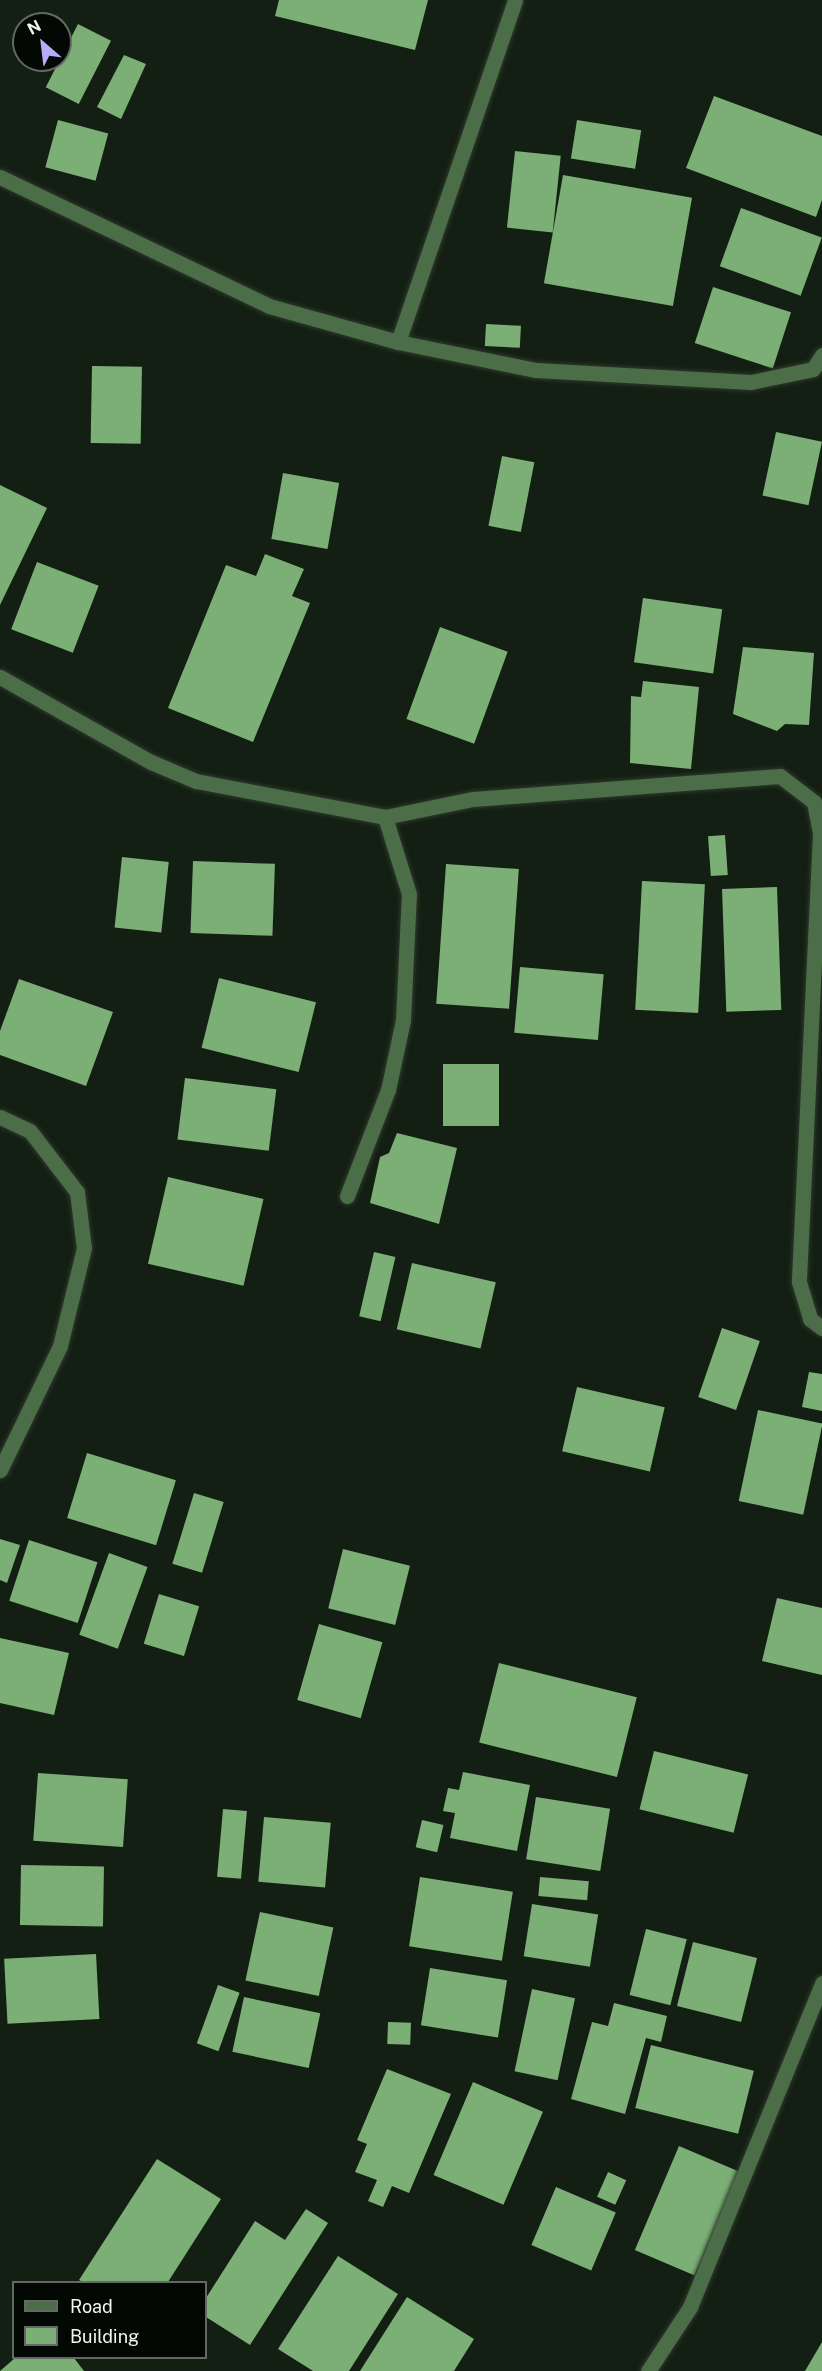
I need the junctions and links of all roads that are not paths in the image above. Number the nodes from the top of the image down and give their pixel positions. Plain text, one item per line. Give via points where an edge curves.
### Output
1 (515, 0) edge
2 (0, 177) edge
3 (398, 342) junction
4 (822, 355) edge
5 (0, 677) edge
6 (385, 817) junction
7 (0, 1117) edge
8 (347, 1196) dead end
9 (822, 1328) edge
10 (0, 1470) edge
11 (822, 1983) edge
12 (648, 2371) edge

1 - 3 street
2 - 3 street via 269,306
3 - 4 street via 536,370 751,382 813,369
5 - 6 street via 152,762 196,781
6 - 8 street via 409,894 403,1020 388,1090
6 - 9 street via 473,799 780,776 814,802 820,834 799,1282 810,1319
7 - 10 street via 30,1131 78,1192 84,1248 60,1346
11 - 12 street via 690,2307

